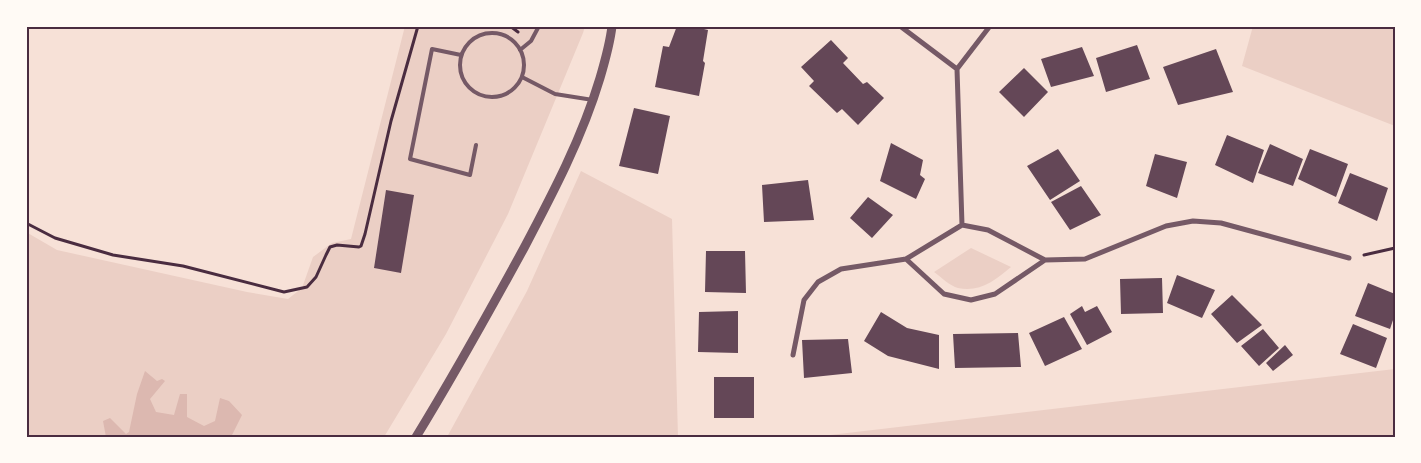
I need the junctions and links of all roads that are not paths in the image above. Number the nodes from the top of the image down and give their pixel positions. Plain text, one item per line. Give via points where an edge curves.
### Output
1 (538, 26) edge
2 (612, 26) edge
3 (900, 26) edge
4 (990, 26) edge
5 (520, 50) junction
6 (461, 55) junction
7 (957, 69) junction
8 (522, 77) junction
9 (594, 100) junction
10 (476, 145) dead end
11 (962, 224) junction
12 (1349, 258) road end
13 (906, 259) junction
14 (1044, 260) junction
15 (793, 355) dead end
16 (416, 437) edge

1 - 5 lane via 531,41
2 - 9 street
3 - 7 street
4 - 7 street
5 - 6 lane via 516,43 496,33 475,38
5 - 8 lane via 524,62
6 - 8 lane via 464,81 484,97 505,95
6 - 10 lane via 432,49 410,159 470,175
7 - 11 street
8 - 9 lane via 555,94
9 - 16 street via 550,200 457,370
11 - 13 street
11 - 14 street via 988,230
12 - 14 street via 1221,223 1193,221 1166,226 1085,259
13 - 14 street via 944,294 970,300 995,294
13 - 15 street via 841,270 818,282 804,300

